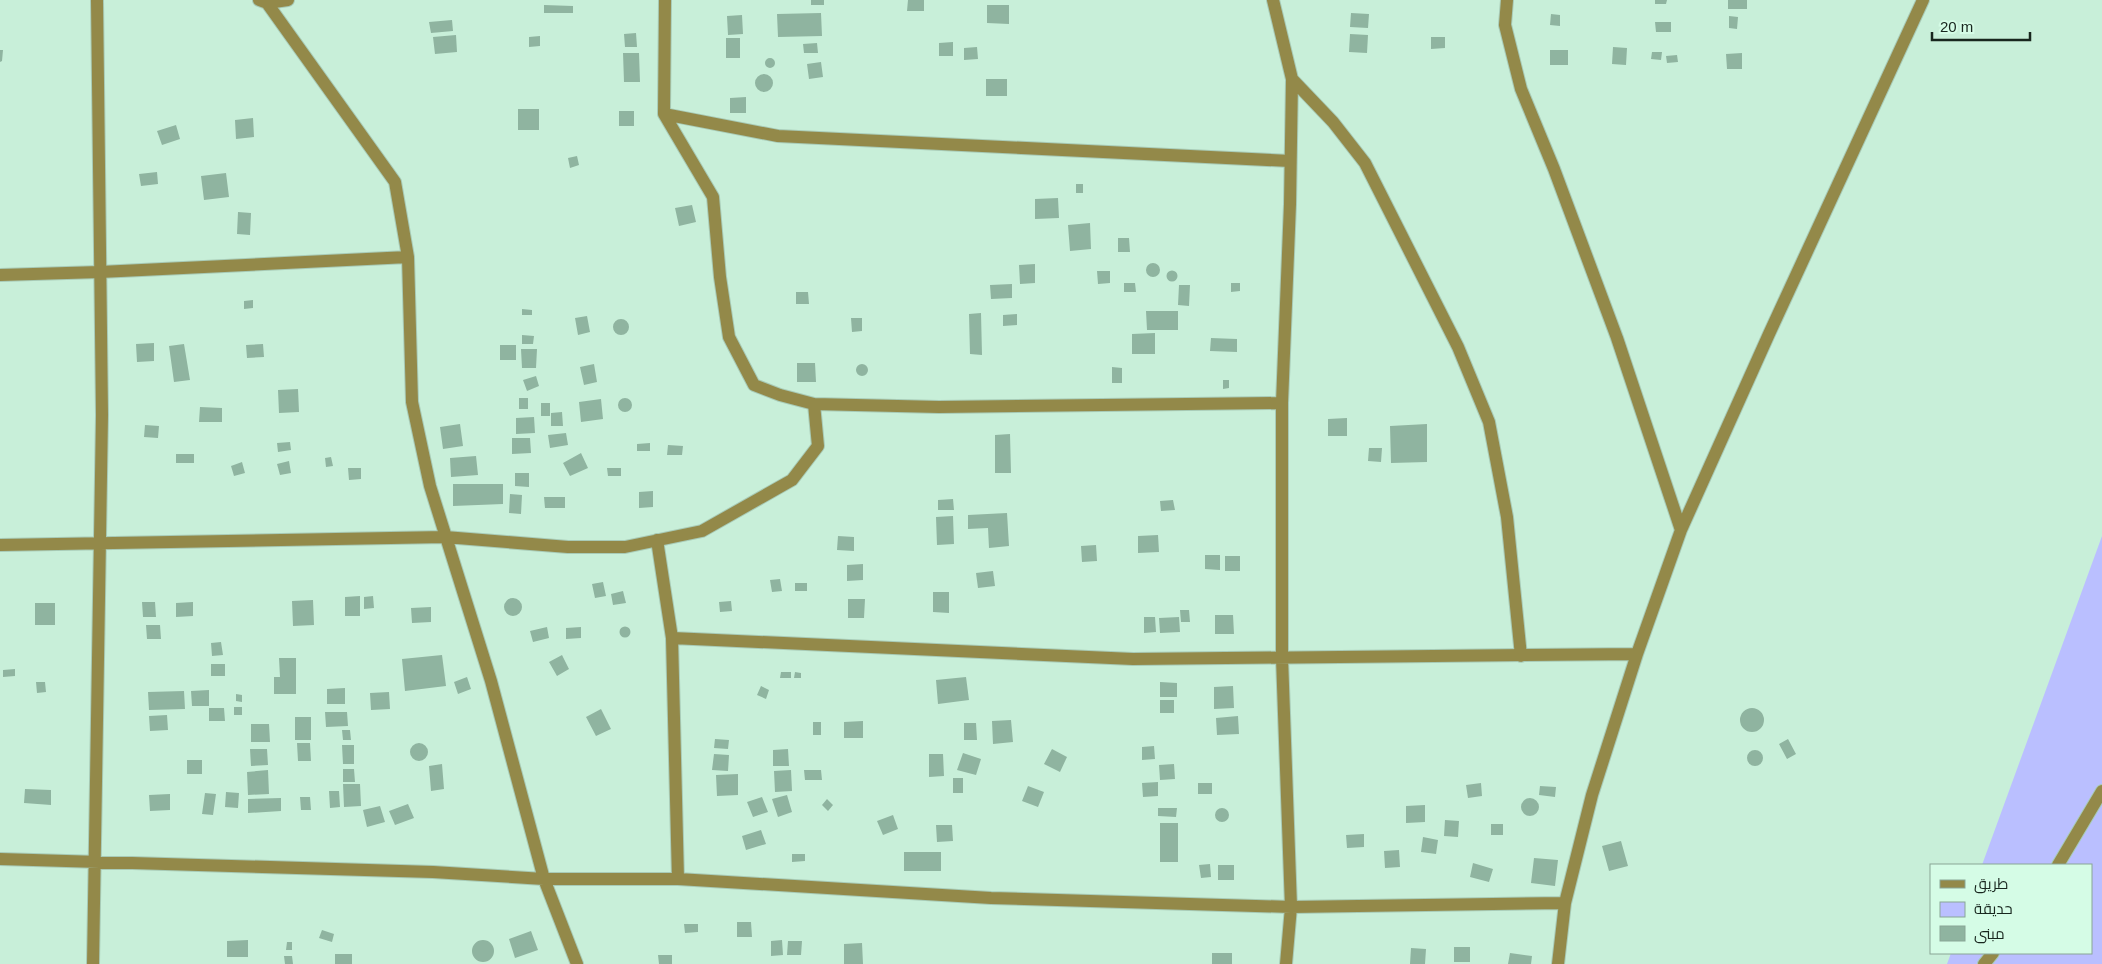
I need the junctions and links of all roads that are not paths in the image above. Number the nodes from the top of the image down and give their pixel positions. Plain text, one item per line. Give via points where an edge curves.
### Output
1 (97, 0) edge
2 (288, 0) edge
3 (666, 0) edge
4 (1272, 0) edge
5 (1507, 0) edge
6 (1923, 0) edge
7 (263, 1) edge
8 (1292, 79) junction
9 (664, 114) junction
10 (1290, 162) junction
11 (408, 257) junction
12 (100, 272) junction
13 (0, 275) edge
14 (1282, 403) junction
15 (814, 404) junction
16 (1681, 530) junction
17 (445, 537) junction
18 (657, 540) junction
19 (101, 544) junction
20 (0, 545) edge
21 (672, 638) junction
22 (1637, 654) junction
23 (1521, 656) junction
24 (1282, 658) junction
25 (2102, 791) edge
26 (0, 859) edge
27 (95, 863) junction
28 (2059, 864) edge
29 (544, 878) junction
30 (678, 879) junction
31 (1565, 903) junction
32 (1292, 907) junction
33 (1992, 954) edge
34 (93, 964) edge
35 (577, 964) edge
36 (1286, 964) edge
37 (1558, 964) edge
38 (1984, 964) edge

1 - 12 street
2 - 7 street
3 - 9 street
4 - 8 street
5 - 16 street via 1504,25 1521,89 1618,338
6 - 16 street
7 - 11 street via 395,182
8 - 10 street
8 - 23 street via 1333,122 1365,163 1458,347 1489,422 1507,517
9 - 10 street via 778,136
9 - 15 street via 713,197 729,337 754,385
10 - 14 street
11 - 12 street
11 - 17 street via 412,402
12 - 13 street
12 - 19 street
14 - 15 street via 939,407
14 - 24 street
15 - 18 street via 818,446 792,480 702,531
16 - 22 street
17 - 18 street via 624,547
17 - 19 street
17 - 29 street via 491,681
18 - 21 street
19 - 20 street
19 - 27 street
21 - 24 street via 1132,659
21 - 30 street
22 - 23 street
22 - 31 street via 1592,795
23 - 24 street
24 - 32 street
25 - 28 street
26 - 27 street
27 - 29 street
27 - 34 street
29 - 30 street
29 - 35 street
30 - 32 street via 990,898
31 - 32 street
31 - 37 street
32 - 36 street
33 - 38 street

